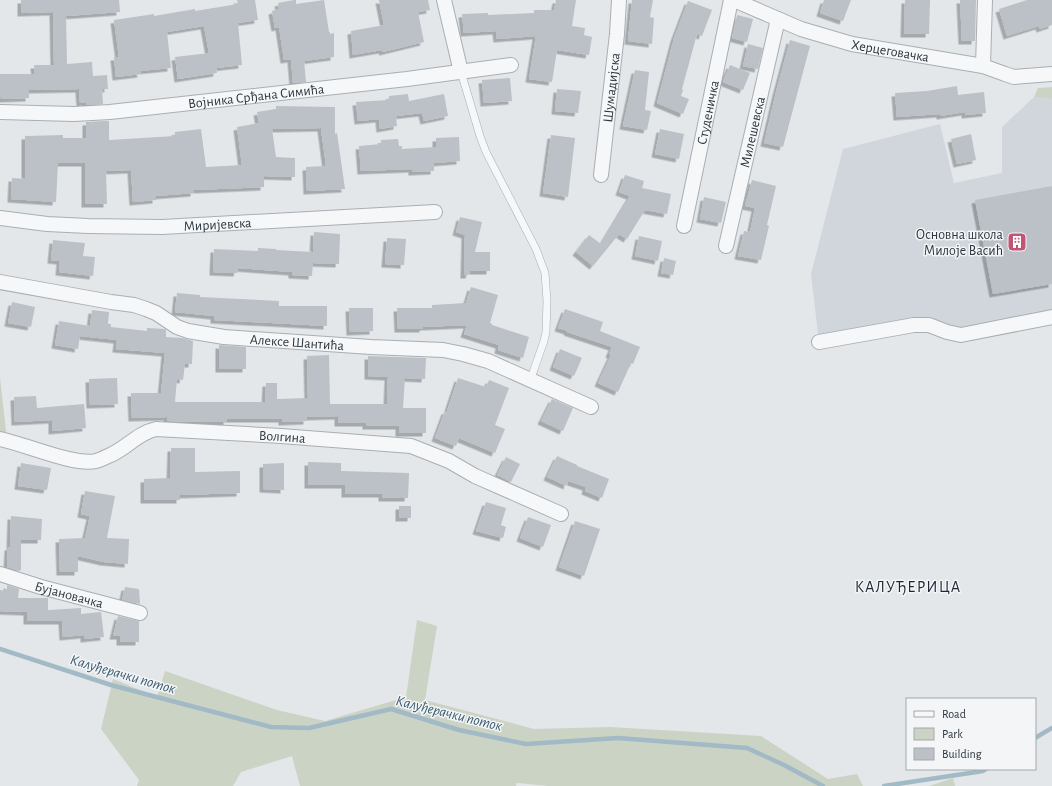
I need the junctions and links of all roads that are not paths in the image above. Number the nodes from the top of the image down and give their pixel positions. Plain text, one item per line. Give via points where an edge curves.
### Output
1 (444, 0) edge
2 (619, 0) edge
3 (732, 0) edge
4 (985, 0) edge
5 (778, 18) junction
6 (511, 65) dead end
7 (983, 66) junction
8 (461, 72) junction
9 (1052, 74) edge
10 (0, 112) edge
11 (601, 174) dead end
12 (435, 212) dead end
13 (0, 218) edge
14 (684, 226) dead end
15 (726, 246) dead end
16 (0, 282) edge
17 (1052, 317) edge
18 (819, 342) dead end
19 (530, 381) junction
20 (591, 407) dead end
21 (0, 439) edge
22 (561, 514) dead end
23 (0, 574) edge
24 (140, 613) dead end

1 - 8 street
2 - 11 street, Шумадијска
3 - 5 street, Херцеговачка
3 - 14 street, Студеничка
4 - 7 street
5 - 7 street, Херцеговачка via 801,29 852,44
5 - 15 street, Милешевска
6 - 8 street, Војника Срђана Симића
7 - 9 street, Херцеговачка via 1014,76
8 - 10 street, Војника Срђана Симића via 110,112
8 - 19 lane via 486,152 536,249 545,273 545,336
12 - 13 street, Миријевска via 162,227 47,224
16 - 19 street, Алексе Шантића via 134,305 156,313 177,327 224,337 443,350 488,361
17 - 18 street via 961,335 929,326 914,325
19 - 20 street, Алексе Шантића
21 - 22 street, Волгина via 85,462 112,455 148,431 156,429 411,446 449,461 475,476
23 - 24 street, Бујановачка via 41,588

